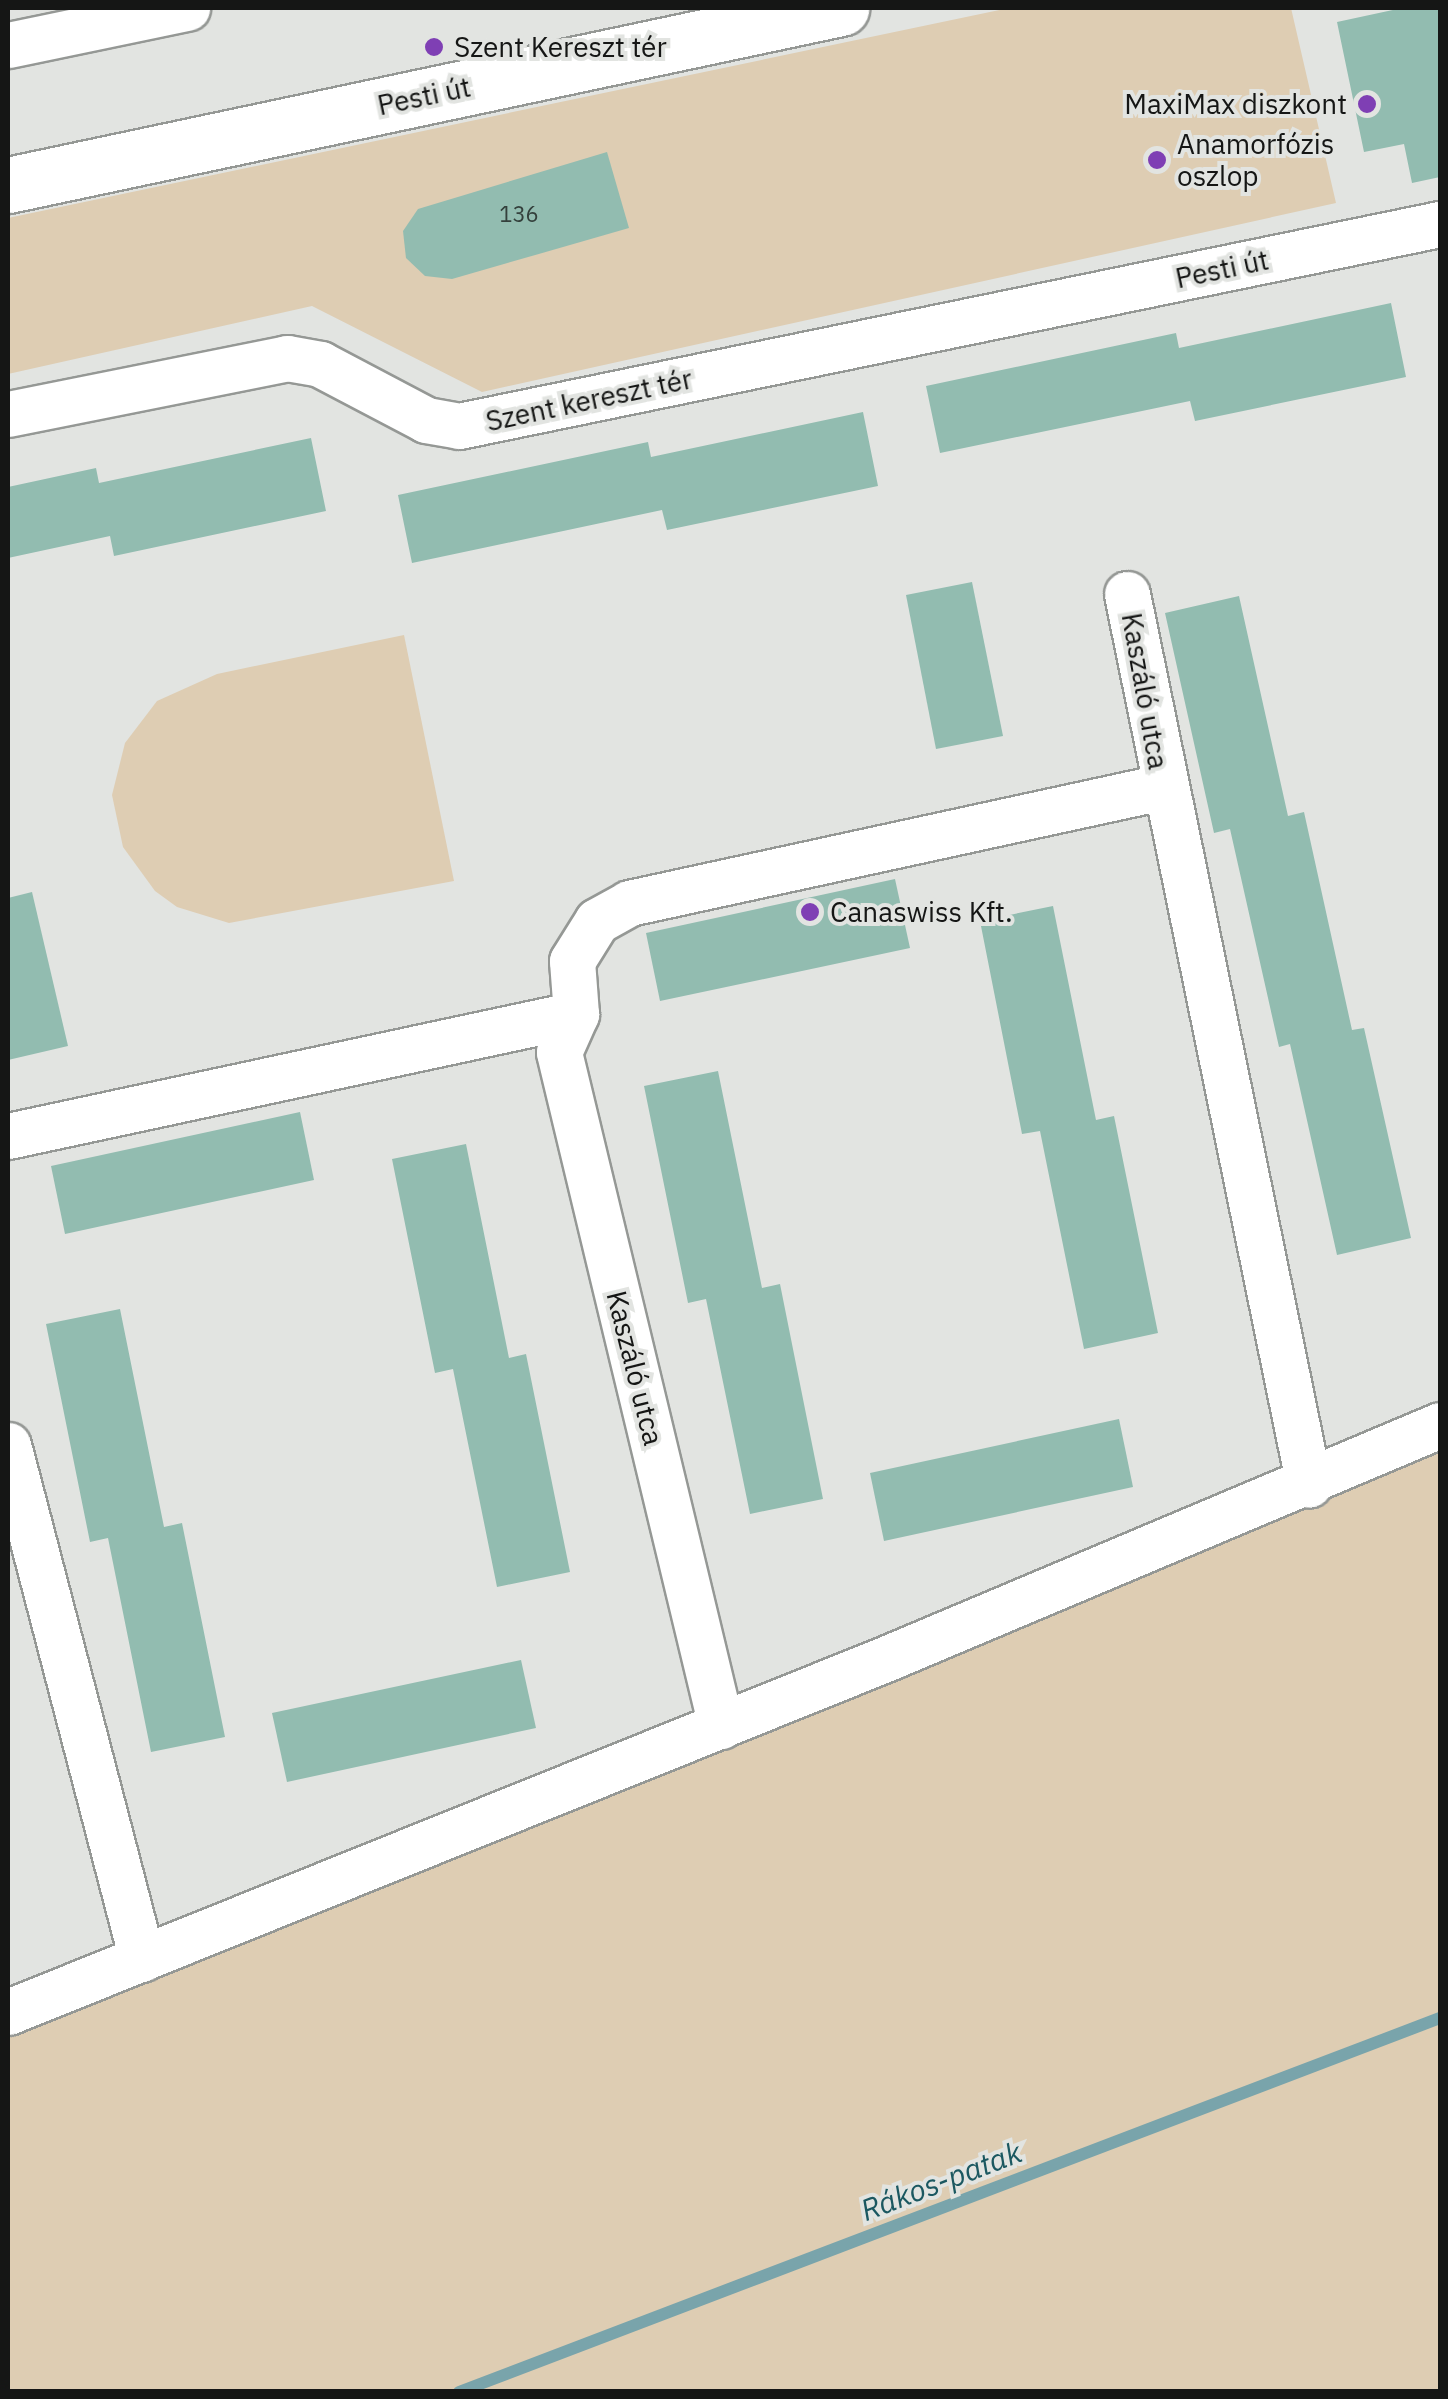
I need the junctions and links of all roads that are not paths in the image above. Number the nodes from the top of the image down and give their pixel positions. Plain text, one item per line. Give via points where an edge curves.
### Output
1 (187, 8) edge
2 (842, 8) edge
3 (33, 29) edge
4 (8, 185) edge
5 (1440, 224) edge
6 (887, 339) joint
7 (8, 414) edge
8 (1127, 594) dead end
9 (1162, 788) junction
10 (576, 1014) junction
11 (8, 1136) edge
12 (1440, 1425) edge
13 (8, 1445) edge
14 (1309, 1485) junction
15 (721, 1726) junction
16 (142, 1959) junction
17 (8, 2012) edge

1 - 3 street
2 - 4 main road, Pesti út
5 - 6 street, Pesti út
6 - 7 street, Szent kereszt tér via 460,426 426,420 320,364 287,358
8 - 9 street, Kaszáló utca
9 - 10 street, Kaszáló utca via 629,902 596,921 572,961
9 - 14 street, Kaszáló utca
10 - 11 street
10 - 15 street, Kaszáló utca via 558,1052
12 - 14 street
13 - 16 street
14 - 15 street
15 - 16 street
16 - 17 street

